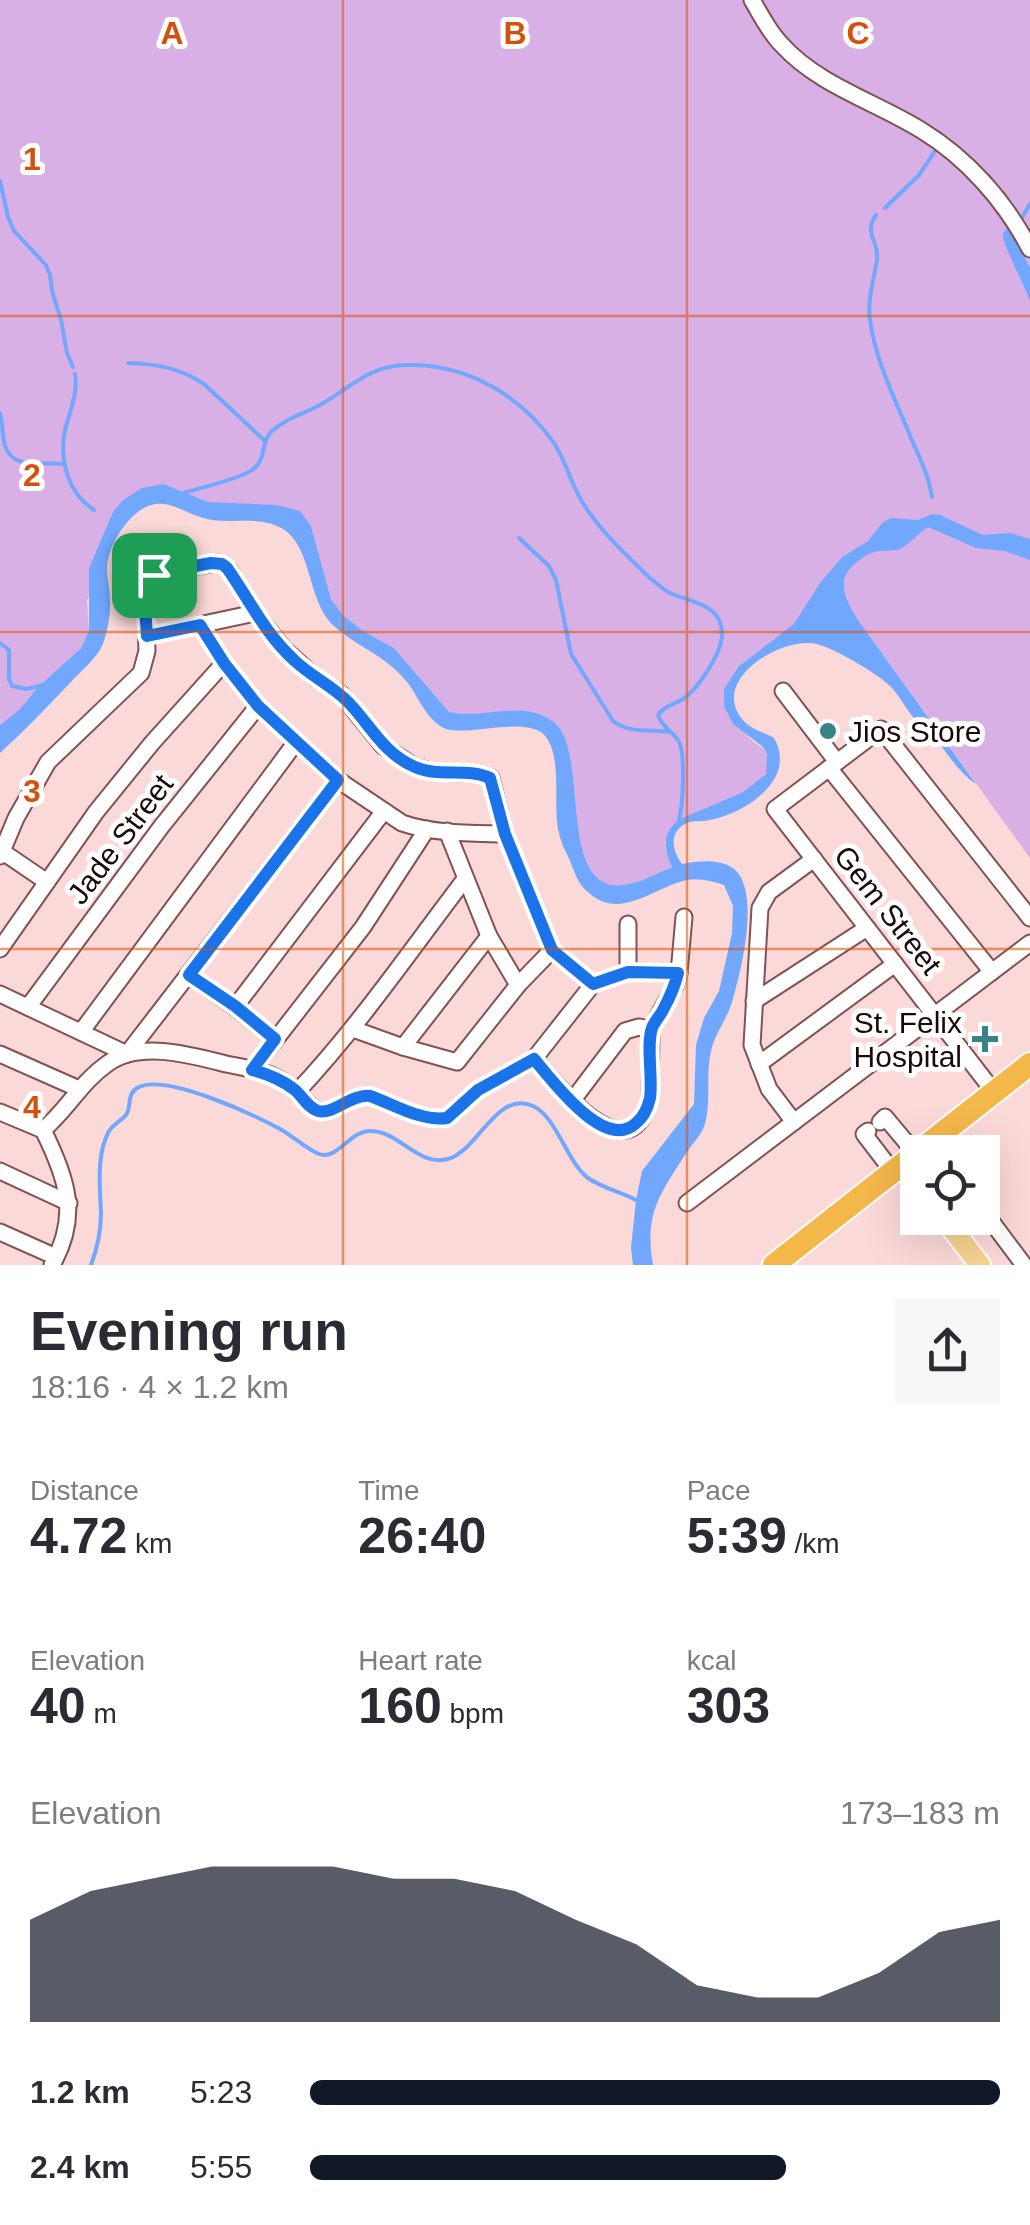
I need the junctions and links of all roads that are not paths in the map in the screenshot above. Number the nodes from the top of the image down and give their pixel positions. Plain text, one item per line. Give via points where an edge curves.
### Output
1 (752, 0) edge
2 (1030, 249) edge
3 (255, 614) junction
4 (200, 625) junction
5 (147, 636) junction
6 (224, 663) junction
7 (784, 691) dead end
8 (258, 706) junction
9 (296, 742) junction
10 (833, 765) junction
11 (338, 780) junction
12 (384, 812) junction
13 (427, 829) junction
14 (446, 832) junction
15 (505, 834) junction
16 (1, 854) edge
17 (814, 859) junction
18 (465, 879) junction
19 (48, 882) junction
20 (684, 917) dead end
21 (1030, 918) edge
22 (628, 924) dead end
23 (867, 928) junction
24 (490, 936) junction
25 (1030, 943) edge
26 (0, 949) edge
27 (552, 950) junction
28 (896, 964) junction
29 (628, 972) junction
30 (992, 972) junction
31 (678, 973) junction
32 (189, 975) junction
33 (593, 984) junction
34 (518, 985) junction
35 (0, 994) edge
36 (754, 1001) junction
37 (235, 1006) junction
38 (28, 1007) junction
39 (935, 1016) junction
40 (352, 1028) junction
41 (651, 1030) junction
42 (81, 1032) junction
43 (275, 1039) junction
44 (403, 1047) junction
45 (0, 1054) edge
46 (127, 1054) junction
47 (534, 1059) junction
48 (759, 1064) junction
49 (1030, 1064) edge
50 (252, 1070) junction
51 (80, 1089) junction
52 (298, 1092) junction
53 (994, 1092) junction
54 (572, 1101) junction
55 (0, 1112) edge
56 (794, 1122) junction
57 (44, 1130) junction
58 (942, 1135) edge
59 (917, 1156) edge
60 (900, 1169) edge
61 (0, 1171) edge
62 (69, 1203) junction
63 (687, 1203) dead end
64 (0, 1232) edge
65 (1000, 1234) edge
66 (957, 1235) edge
67 (54, 1261) edge
68 (774, 1265) edge
69 (980, 1265) edge
70 (1024, 1265) edge

1 - 2 street via 797,60 960,159 992,191
3 - 4 street
3 - 5 street via 222,564 164,572 145,586
3 - 15 street via 398,757 434,772 490,778
4 - 5 street
4 - 6 street
5 - 16 street via 141,673 48,762
6 - 8 street
6 - 19 street via 96,812
7 - 10 street
8 - 9 street
8 - 38 street, Jade Street
9 - 11 street
9 - 42 street
10 - 17 street, Gem Street via 775,809
10 - 21 street via 880,729
10 - 30 street
11 - 12 street
11 - 32 street
12 - 13 street
12 - 37 street
13 - 14 street
13 - 43 street via 363,927
14 - 15 street
14 - 18 street
15 - 27 street
16 - 19 street
17 - 23 street, Gem Street
17 - 36 street via 769,892 760,908
18 - 24 street
18 - 40 street
19 - 26 street
20 - 31 street
22 - 29 street
23 - 28 street, Gem Street
23 - 36 street
24 - 34 street
24 - 44 street
25 - 30 street
27 - 33 street
27 - 34 street
28 - 39 street, Gem Street
28 - 48 street
29 - 31 street
29 - 33 street
30 - 39 street
31 - 41 street
32 - 37 street
32 - 46 street
33 - 47 street
34 - 44 street via 457,1062
35 - 38 street
36 - 48 street via 752,1045
37 - 43 street
38 - 42 street
39 - 53 street, Gem Street
39 - 56 street
40 - 44 street
40 - 52 street
41 - 54 street via 625,1031
41 - 54 street via 650,1097 634,1126 606,1128
42 - 46 street
43 - 50 street
45 - 51 street
46 - 50 street via 170,1053
46 - 51 street
47 - 52 street via 493,1080 442,1120 361,1095 320,1111
47 - 54 street
48 - 56 street
49 - 53 highway
50 - 52 street
51 - 57 street
53 - 58 highway
55 - 57 street
56 - 63 street
57 - 62 street
59 - 59 street via 885,1117 864,1134
60 - 68 highway
61 - 62 street
62 - 67 street
64 - 67 street
65 - 70 street
66 - 69 main road

